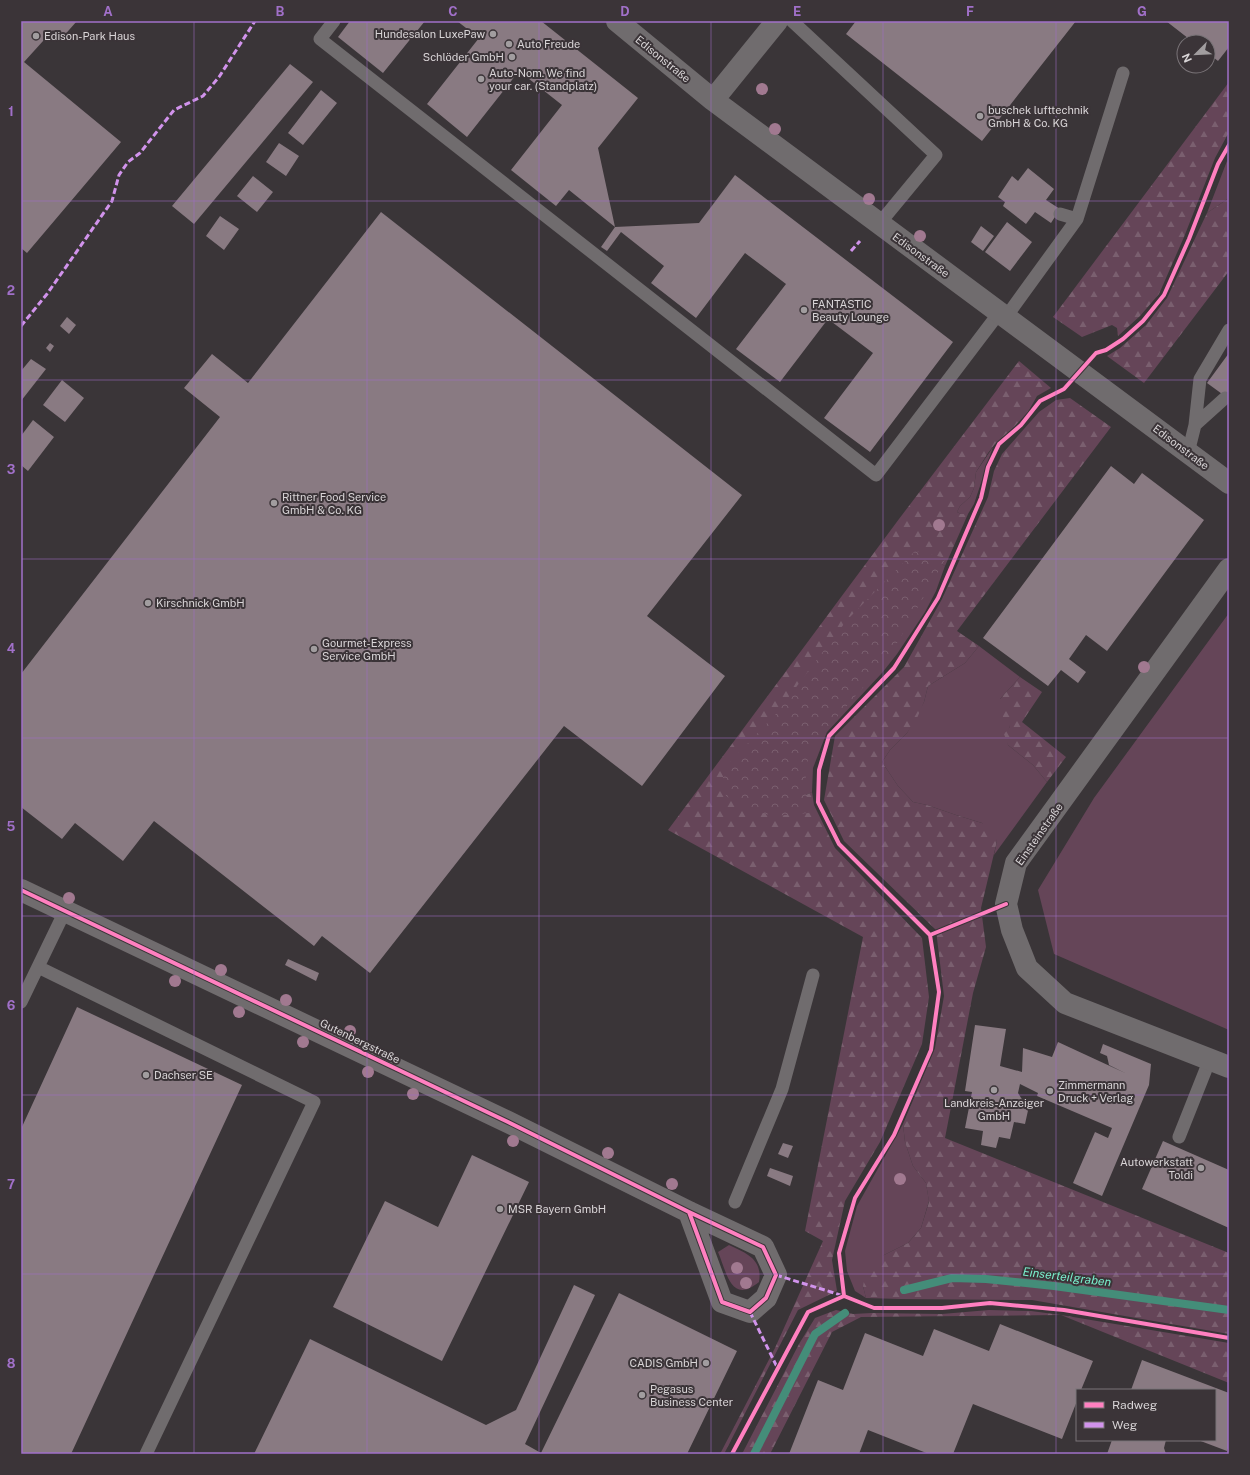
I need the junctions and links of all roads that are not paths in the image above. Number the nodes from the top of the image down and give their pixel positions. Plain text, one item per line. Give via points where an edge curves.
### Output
1 (334, 21) edge
2 (617, 21) edge
3 (777, 21) edge
4 (792, 21) edge
5 (1123, 73) dead end
6 (713, 100) junction
7 (1060, 214) dead end
8 (1077, 219) junction
9 (879, 224) junction
10 (1003, 315) junction
11 (1229, 330) edge
12 (1224, 398) dead end
13 (1195, 425) junction
14 (1188, 453) junction
15 (1229, 482) edge
16 (1229, 569) edge
17 (21, 890) edge
18 (65, 911) junction
19 (38, 967) junction
20 (813, 975) dead end
21 (21, 1002) edge
22 (1220, 1063) edge
23 (1179, 1136) dead end
24 (735, 1202) dead end
25 (689, 1212) junction
26 (146, 1454) edge

1 - 10 lane via 320,39 876,475
2 - 6 street, Edisonstraße
3 - 6 street
4 - 9 lane via 936,155
5 - 8 lane
6 - 9 street, Edisonstraße
7 - 8 lane
8 - 10 lane
9 - 10 street, Edisonstraße
10 - 14 street, Edisonstraße
11 - 13 lane via 1200,379
12 - 13 lane
13 - 14 lane
14 - 15 street, Edisonstraße
16 - 22 street, Einsteinstraße via 1016,864 1006,904 1012,930 1027,968 1066,1003
17 - 18 street, Gutenbergstraße
18 - 19 lane
18 - 25 street, Gutenbergstraße via 508,1122
19 - 21 lane
19 - 26 lane via 314,1102
20 - 24 lane via 782,1089
22 - 23 lane
25 - 25 street, Gutenbergstraße via 722,1302 750,1312 766,1298 776,1275 763,1247

